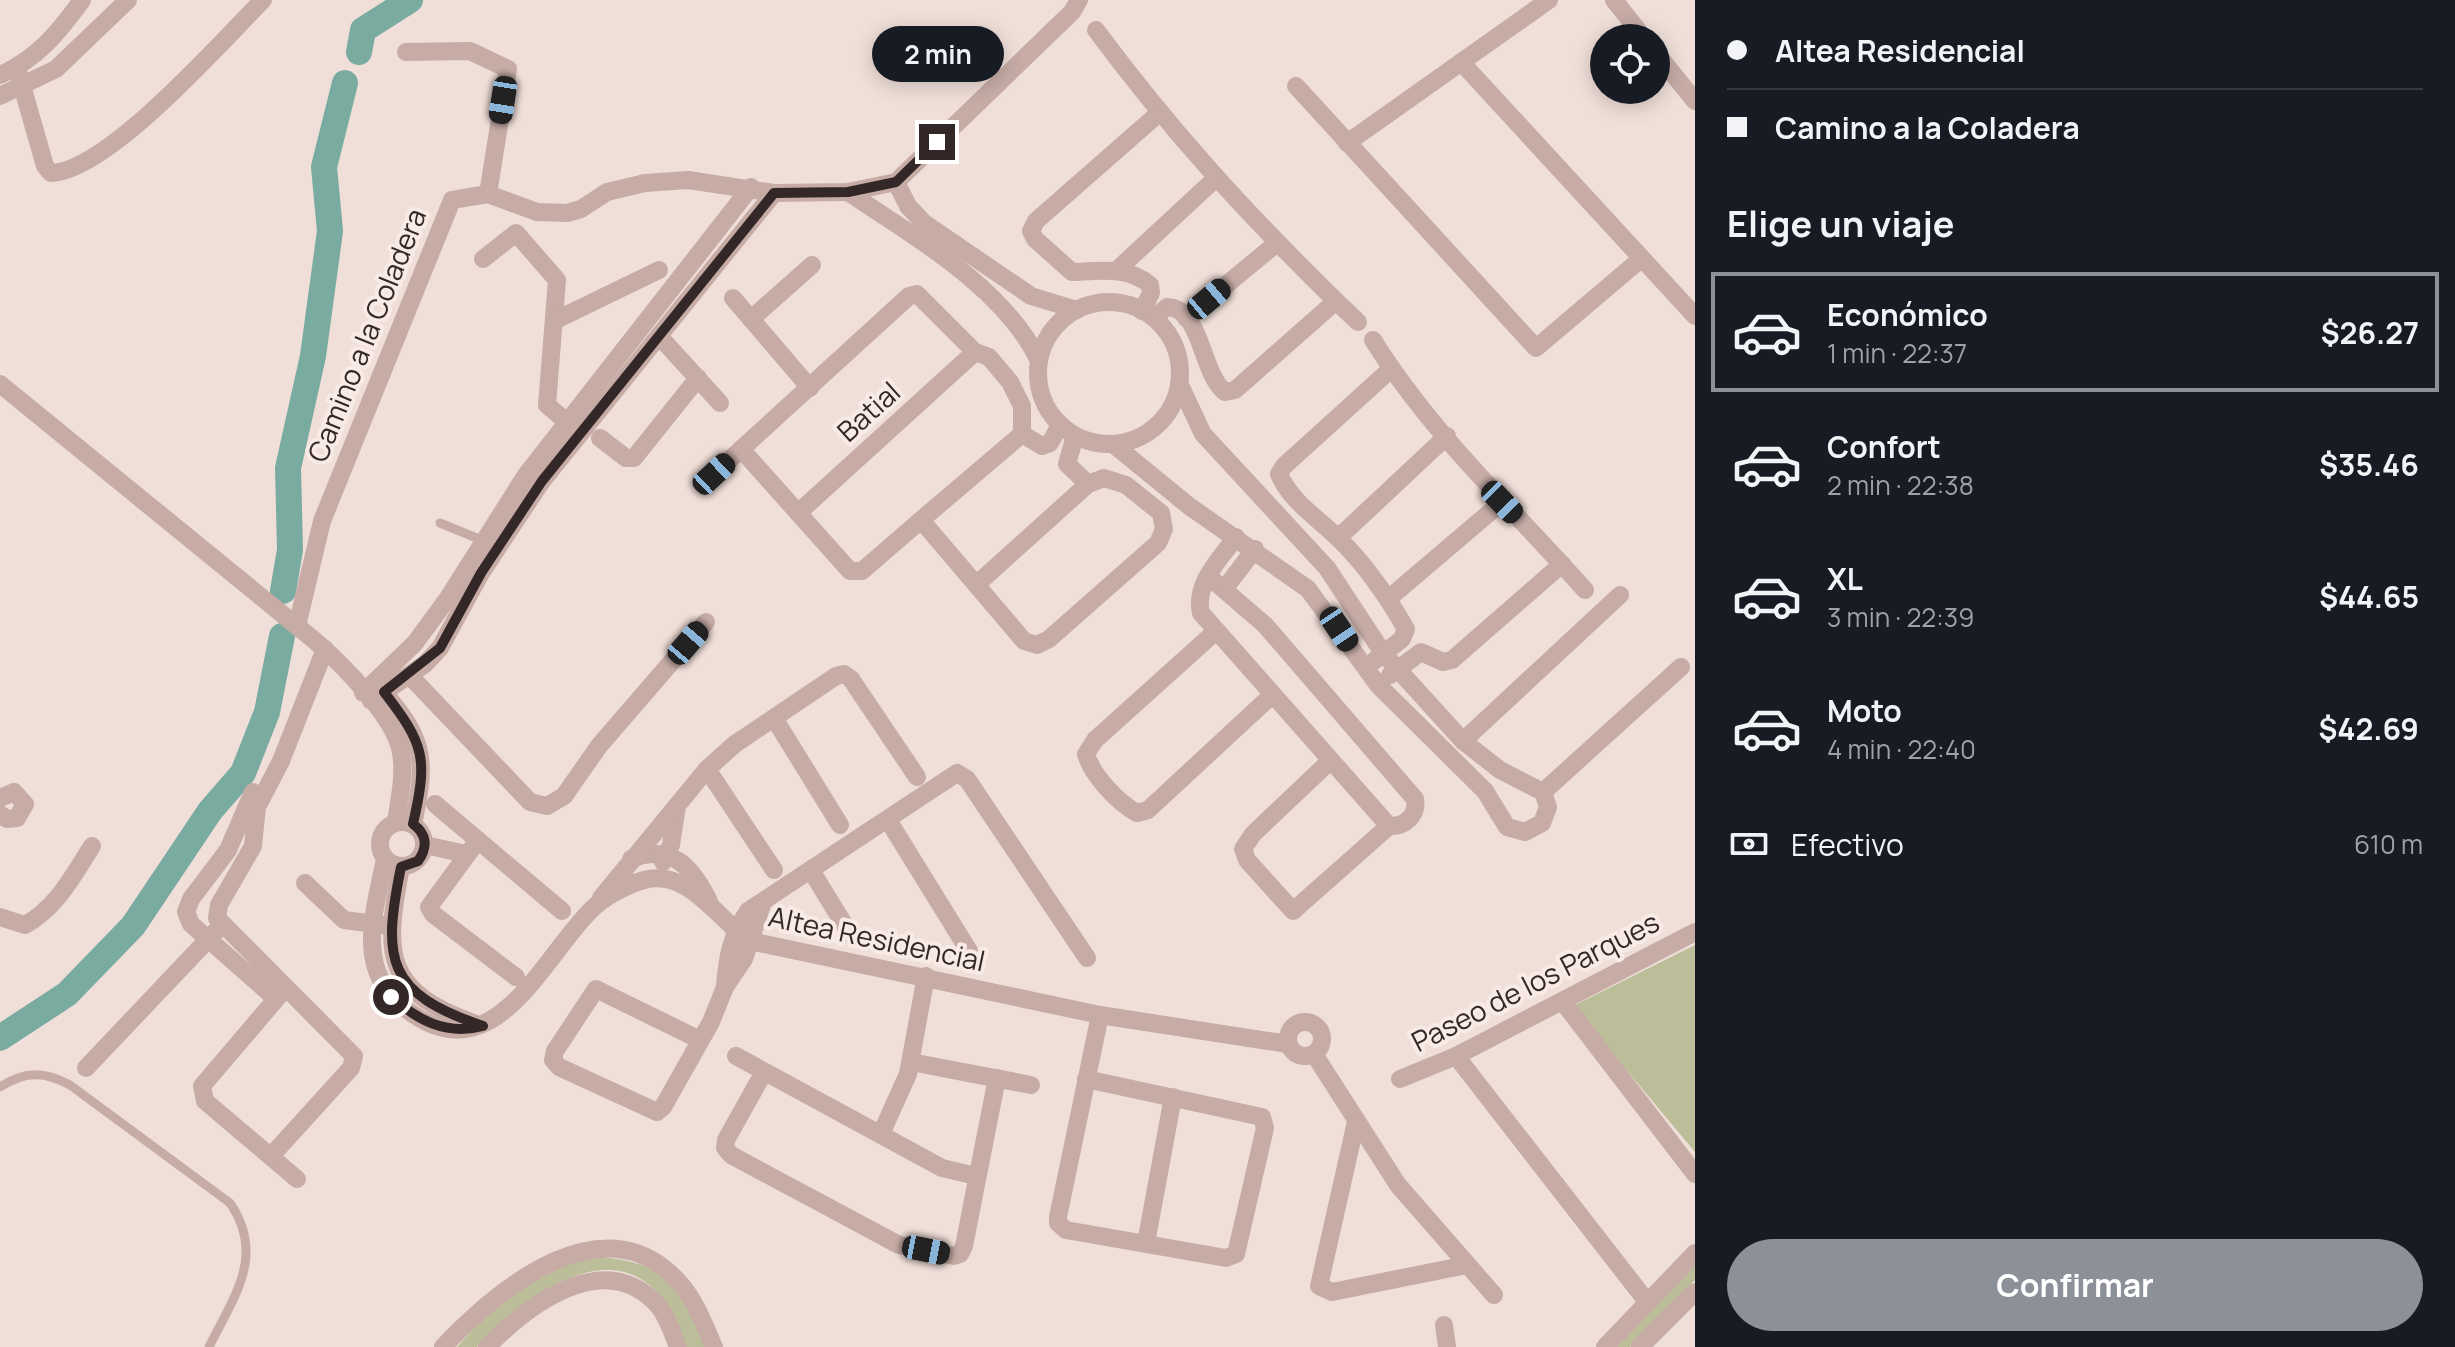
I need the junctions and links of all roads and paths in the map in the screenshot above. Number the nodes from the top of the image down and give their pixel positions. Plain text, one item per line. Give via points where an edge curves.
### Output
1 (82, 0) edge
2 (128, 0) edge
3 (263, 0) edge
4 (1079, 0) edge
5 (1549, 0) edge
6 (1614, 0) edge
7 (1633, 24) edge
8 (1096, 30) dead end
9 (406, 52) dead end
10 (1461, 62) junction
11 (1670, 70) edge
12 (8, 71) edge
13 (22, 86) junction
14 (1296, 86) dead end
15 (0, 96) edge
16 (1695, 101) edge
17 (1158, 114) junction
18 (1347, 143) junction
19 (1215, 179) junction
20 (896, 182) junction
21 (751, 187) junction
22 (848, 192) junction
23 (774, 193) junction
24 (488, 194) junction
25 (1277, 243) junction
26 (483, 259) dead end
27 (1641, 259) junction
28 (812, 265) dead end
29 (659, 270) dead end
30 (1117, 270) junction
31 (733, 298) dead end
32 (1336, 301) junction
33 (1077, 310) junction
34 (1148, 315) junction
35 (1695, 317) edge
36 (1186, 318) junction
37 (751, 319) junction
38 (556, 320) junction
39 (1358, 322) dead end
40 (661, 325) junction
41 (1373, 340) dead end
42 (975, 352) junction
43 (1039, 361) junction
44 (1391, 369) junction
45 (698, 378) junction
46 (1179, 383) junction
47 (0, 384) edge
48 (810, 388) junction
49 (720, 403) dead end
50 (567, 422) junction
51 (1068, 430) junction
52 (1022, 434) junction
53 (1447, 436) junction
54 (600, 438) dead end
55 (1113, 444) junction
56 (741, 449) junction
57 (714, 474) dead end
58 (1088, 484) junction
59 (1502, 502) junction
60 (798, 513) junction
61 (921, 520) junction
62 (440, 523) dead end
63 (1236, 537) junction
64 (1338, 538) junction
65 (484, 541) junction
66 (1255, 549) junction
67 (1562, 564) junction
68 (474, 570) junction
69 (1208, 576) junction
70 (977, 584) junction
71 (1225, 588) junction
72 (1585, 590) dead end
73 (1620, 595) dead end
74 (1388, 599) junction
75 (706, 622) dead end
76 (297, 626) junction
77 (1215, 632) junction
78 (319, 644) junction
79 (1383, 653) junction
80 (1681, 667) dead end
81 (1366, 668) junction
82 (1398, 668) junction
83 (409, 675) junction
84 (1378, 685) junction
85 (369, 689) junction
86 (1272, 695) junction
87 (774, 718) junction
88 (1463, 741) junction
89 (1330, 761) junction
90 (707, 769) junction
91 (1500, 770) junction
92 (917, 777) dead end
93 (1485, 791) junction
94 (1543, 792) junction
95 (678, 803) junction
96 (435, 804) dead end
97 (888, 820) junction
98 (404, 823) junction
99 (840, 825) dead end
100 (1389, 826) junction
101 (425, 845) junction
102 (92, 846) dead end
103 (472, 847) junction
104 (668, 854) junction
105 (631, 859) junction
106 (393, 863) junction
107 (774, 870) dead end
108 (812, 872) junction
109 (646, 880) junction
110 (305, 883) dead end
111 (709, 901) junction
112 (592, 908) junction
113 (562, 911) dead end
114 (0, 917) edge
115 (380, 925) junction
116 (216, 932) junction
117 (1695, 932) edge
118 (850, 934) dead end
119 (742, 936) junction
120 (969, 951) dead end
121 (1087, 958) dead end
122 (926, 976) junction
123 (516, 977) dead end
124 (281, 993) junction
125 (1563, 1002) junction
126 (1100, 1015) junction
127 (700, 1040) junction
128 (1288, 1044) junction
129 (1314, 1054) junction
130 (736, 1056) dead end
131 (1456, 1056) junction
132 (911, 1062) junction
133 (86, 1068) dead end
134 (764, 1072) junction
135 (997, 1078) junction
136 (1086, 1079) junction
137 (1400, 1079) dead end
138 (1031, 1085) dead end
139 (0, 1087) edge
140 (1173, 1097) junction
141 (1356, 1122) junction
142 (881, 1134) junction
143 (271, 1156) junction
144 (1695, 1174) edge
145 (976, 1176) junction
146 (297, 1179) dead end
147 (1146, 1243) junction
148 (1695, 1253) edge
149 (1467, 1265) junction
150 (1695, 1292) edge
151 (1494, 1295) dead end
152 (1648, 1303) junction
153 (1444, 1325) dead end
154 (209, 1347) edge
155 (443, 1347) edge
156 (487, 1347) edge
157 (678, 1347) edge
158 (714, 1347) edge
159 (1447, 1347) edge
160 (1605, 1347) edge
161 (1640, 1347) edge

1 - 12 street via 57,34
2 - 13 street via 56,69
3 - 13 street via 142,120 104,150 61,172 51,173 45,166
4 - 20 street
5 - 10 street
6 - 7 street
8 - 17 street
9 - 24 street via 470,51 508,69
10 - 18 street
10 - 27 street
11 - 16 street
12 - 13 street
13 - 15 street
14 - 18 street
17 - 19 street
17 - 30 street via 1031,231 1072,272
18 - 27 street via 1536,348
19 - 25 street
19 - 30 street
20 - 22 street
20 - 33 street via 924,223 1031,296
21 - 23 street
21 - 24 street via 688,180 645,183 607,192 567,213 537,212
21 - 40 street
22 - 23 street
22 - 43 street via 1008,311
23 - 40 street
24 - 76 street, Camino a la Coladera via 447,205 322,521
25 - 32 street
25 - 36 street
26 - 38 street via 512,234 519,235 557,280
27 - 35 street
28 - 37 street
29 - 38 street
30 - 34 street via 1150,285
31 - 37 street
32 - 36 street via 1235,390 1225,392 1215,384
32 - 39 street
33 - 34 street via 1103,303
33 - 43 street via 1056,327
34 - 36 street via 1174,307
34 - 46 street via 1176,351
37 - 48 street
38 - 50 street via 547,405
40 - 45 street
40 - 50 street
40 - 68 street
41 - 44 street
42 - 48 street via 917,294
42 - 52 street via 989,357 1010,382 1022,406
42 - 60 street, Batial
43 - 51 street via 1042,398
44 - 53 street
44 - 64 street via 1279,474
45 - 49 street
45 - 54 street via 634,458 626,458
46 - 55 street via 1159,423 1137,438
46 - 79 street via 1203,434 1327,568
47 - 76 street
48 - 56 street
50 - 65 street
51 - 52 street via 1042,446
51 - 55 street
51 - 58 street via 1067,464
52 - 61 street
53 - 59 street
53 - 64 street
55 - 63 street
56 - 57 street
56 - 60 street
58 - 70 street
58 - 70 street via 1104,478 1126,485 1161,513 1164,529 1158,543 1037,645 1024,641
59 - 67 street
59 - 74 street
60 - 61 street via 856,573
61 - 70 street
62 - 65 lane
63 - 66 street
63 - 69 street
64 - 74 street
65 - 68 street
66 - 71 street
66 - 81 street via 1308,589
67 - 72 street
67 - 82 street via 1452,660 1443,662 1421,652
68 - 83 street via 440,648
68 - 85 street via 415,643
69 - 71 street
69 - 77 street via 1199,605
71 - 100 street via 1265,625 1415,799 1412,817
73 - 88 street
74 - 79 street via 1407,634
75 - 83 street via 599,746 564,796 547,806 530,802
76 - 78 street
77 - 86 street
77 - 86 street via 1086,754 1089,765 1126,807 1137,813 1148,810
78 - 85 street
78 - 116 street via 281,761 257,807 253,846 219,905
78 - 116 street via 228,850 186,912 191,924
79 - 81 street
79 - 82 street
80 - 94 street
81 - 84 street
82 - 84 street
82 - 88 street
83 - 85 street
84 - 93 street
85 - 98 street via 420,746 420,792
86 - 89 street
87 - 90 street
87 - 92 street via 844,674
87 - 99 street
88 - 91 street
89 - 100 street
89 - 100 street via 1243,849 1288,909 1298,909
90 - 95 street
90 - 107 street
91 - 93 street via 1500,783
91 - 94 street
93 - 94 street via 1502,822 1525,832 1536,829 1547,816
95 - 104 street
95 - 105 street
96 - 103 street
97 - 108 street
97 - 120 street
97 - 121 street via 946,777 957,773 967,779
98 - 101 street via 424,836
98 - 106 street via 382,833 381,851
101 - 103 street
101 - 106 street via 418,861
102 - 114 street via 53,905 39,917 25,925
103 - 113 street
103 - 123 street via 429,907
104 - 105 street
104 - 109 street
104 - 111 street via 696,875
105 - 112 street
106 - 115 street
108 - 118 street
108 - 119 street via 748,911
109 - 111 street, Altea Residencial via 675,883
109 - 112 street
110 - 115 street via 344,920
111 - 119 street, Altea Residencial
112 - 115 street via 509,1008 468,1030 423,1022 391,997 375,971
116 - 124 street
116 - 133 street
117 - 125 street, Paseo de los Parques
119 - 122 street, Altea Residencial
119 - 127 street via 727,956 725,987
122 - 126 street, Altea Residencial
122 - 132 street
124 - 143 street via 202,1086 205,1101
124 - 143 street via 354,1056 351,1068
125 - 131 street, Paseo de los Parques
125 - 144 street
126 - 128 street, Altea Residencial
126 - 136 street
127 - 127 street via 596,989 553,1060 657,1112
128 - 129 street via 1301,1055
128 - 129 street via 1297,1024 1310,1022 1322,1039
129 - 141 street
130 - 134 street
131 - 137 street, Paseo de los Parques
131 - 152 street
132 - 135 street
132 - 142 street
134 - 142 street
134 - 145 street via 725,1148 899,1245 960,1254
135 - 138 street
135 - 145 street
136 - 140 street
136 - 147 street via 1058,1223 1066,1230
139 - 154 lane via 32,1073 51,1075 230,1203 248,1240 245,1266
140 - 147 street
140 - 147 street via 1257,1114 1265,1128 1236,1254 1226,1258
141 - 149 street via 1398,1185
141 - 149 street via 1319,1286 1332,1292
142 - 145 street via 942,1168
143 - 146 street
148 - 152 street
149 - 151 street
150 - 161 street
152 - 160 street
153 - 159 street
155 - 158 street via 497,1294 541,1267 589,1250 631,1252 660,1267 690,1297
156 - 157 street via 538,1303 576,1284 606,1279 645,1292 662,1311

